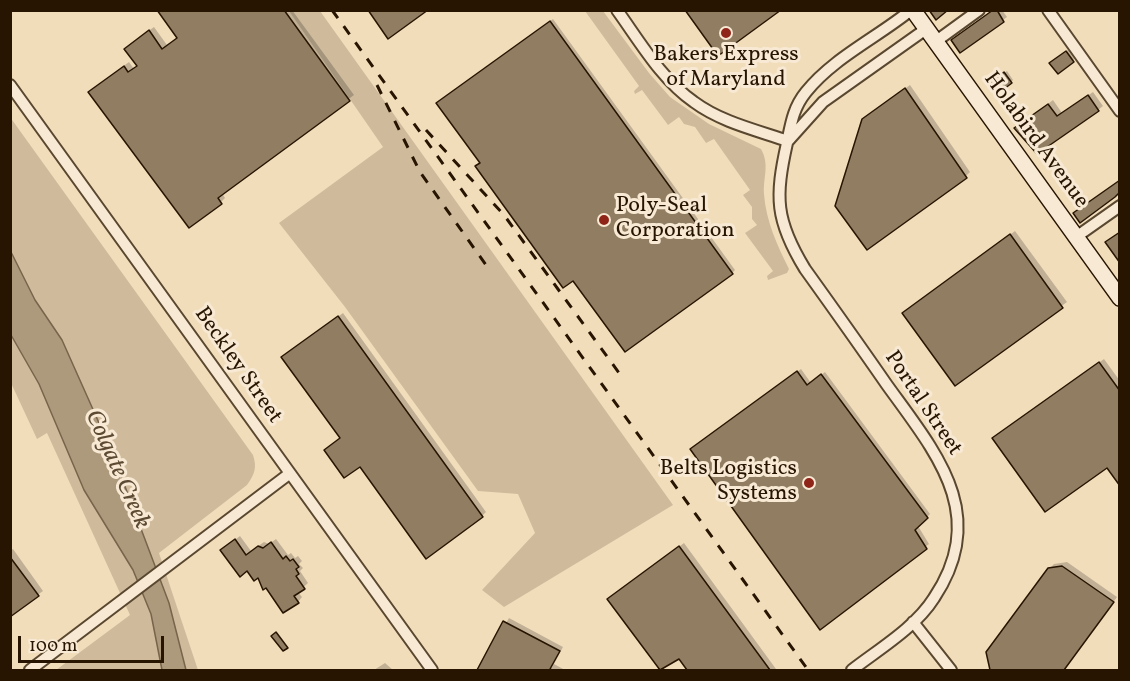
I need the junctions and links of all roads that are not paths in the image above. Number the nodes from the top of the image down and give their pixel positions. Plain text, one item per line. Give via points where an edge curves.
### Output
1 (617, 10) edge
2 (912, 10) edge
3 (979, 10) edge
4 (1048, 10) edge
5 (926, 29) junction
6 (935, 42) junction
7 (10, 85) edge
8 (1119, 111) edge
9 (788, 141) junction
10 (1119, 206) edge
11 (1076, 237) junction
12 (1119, 298) edge
13 (289, 474) junction
14 (913, 622) junction
15 (30, 670) edge
16 (432, 670) edge
17 (852, 670) edge
18 (951, 670) edge

1 - 9 street via 672,83 692,101 735,123
2 - 5 main road, Holabird Avenue
2 - 9 street, Portal Street via 816,82 789,122
3 - 6 street
4 - 8 street
5 - 6 main road, Holabird Avenue
5 - 9 street, Portal Street via 823,102
6 - 11 main road, Holabird Avenue
7 - 13 street, Beckley Street
9 - 14 street, Portal Street via 778,185 788,238 805,269 933,447 954,500 958,526 950,570 933,600
10 - 11 street
11 - 12 main road, Holabird Avenue
13 - 15 street
13 - 16 street, Beckley Street
14 - 17 street, Portal Street
14 - 18 street

